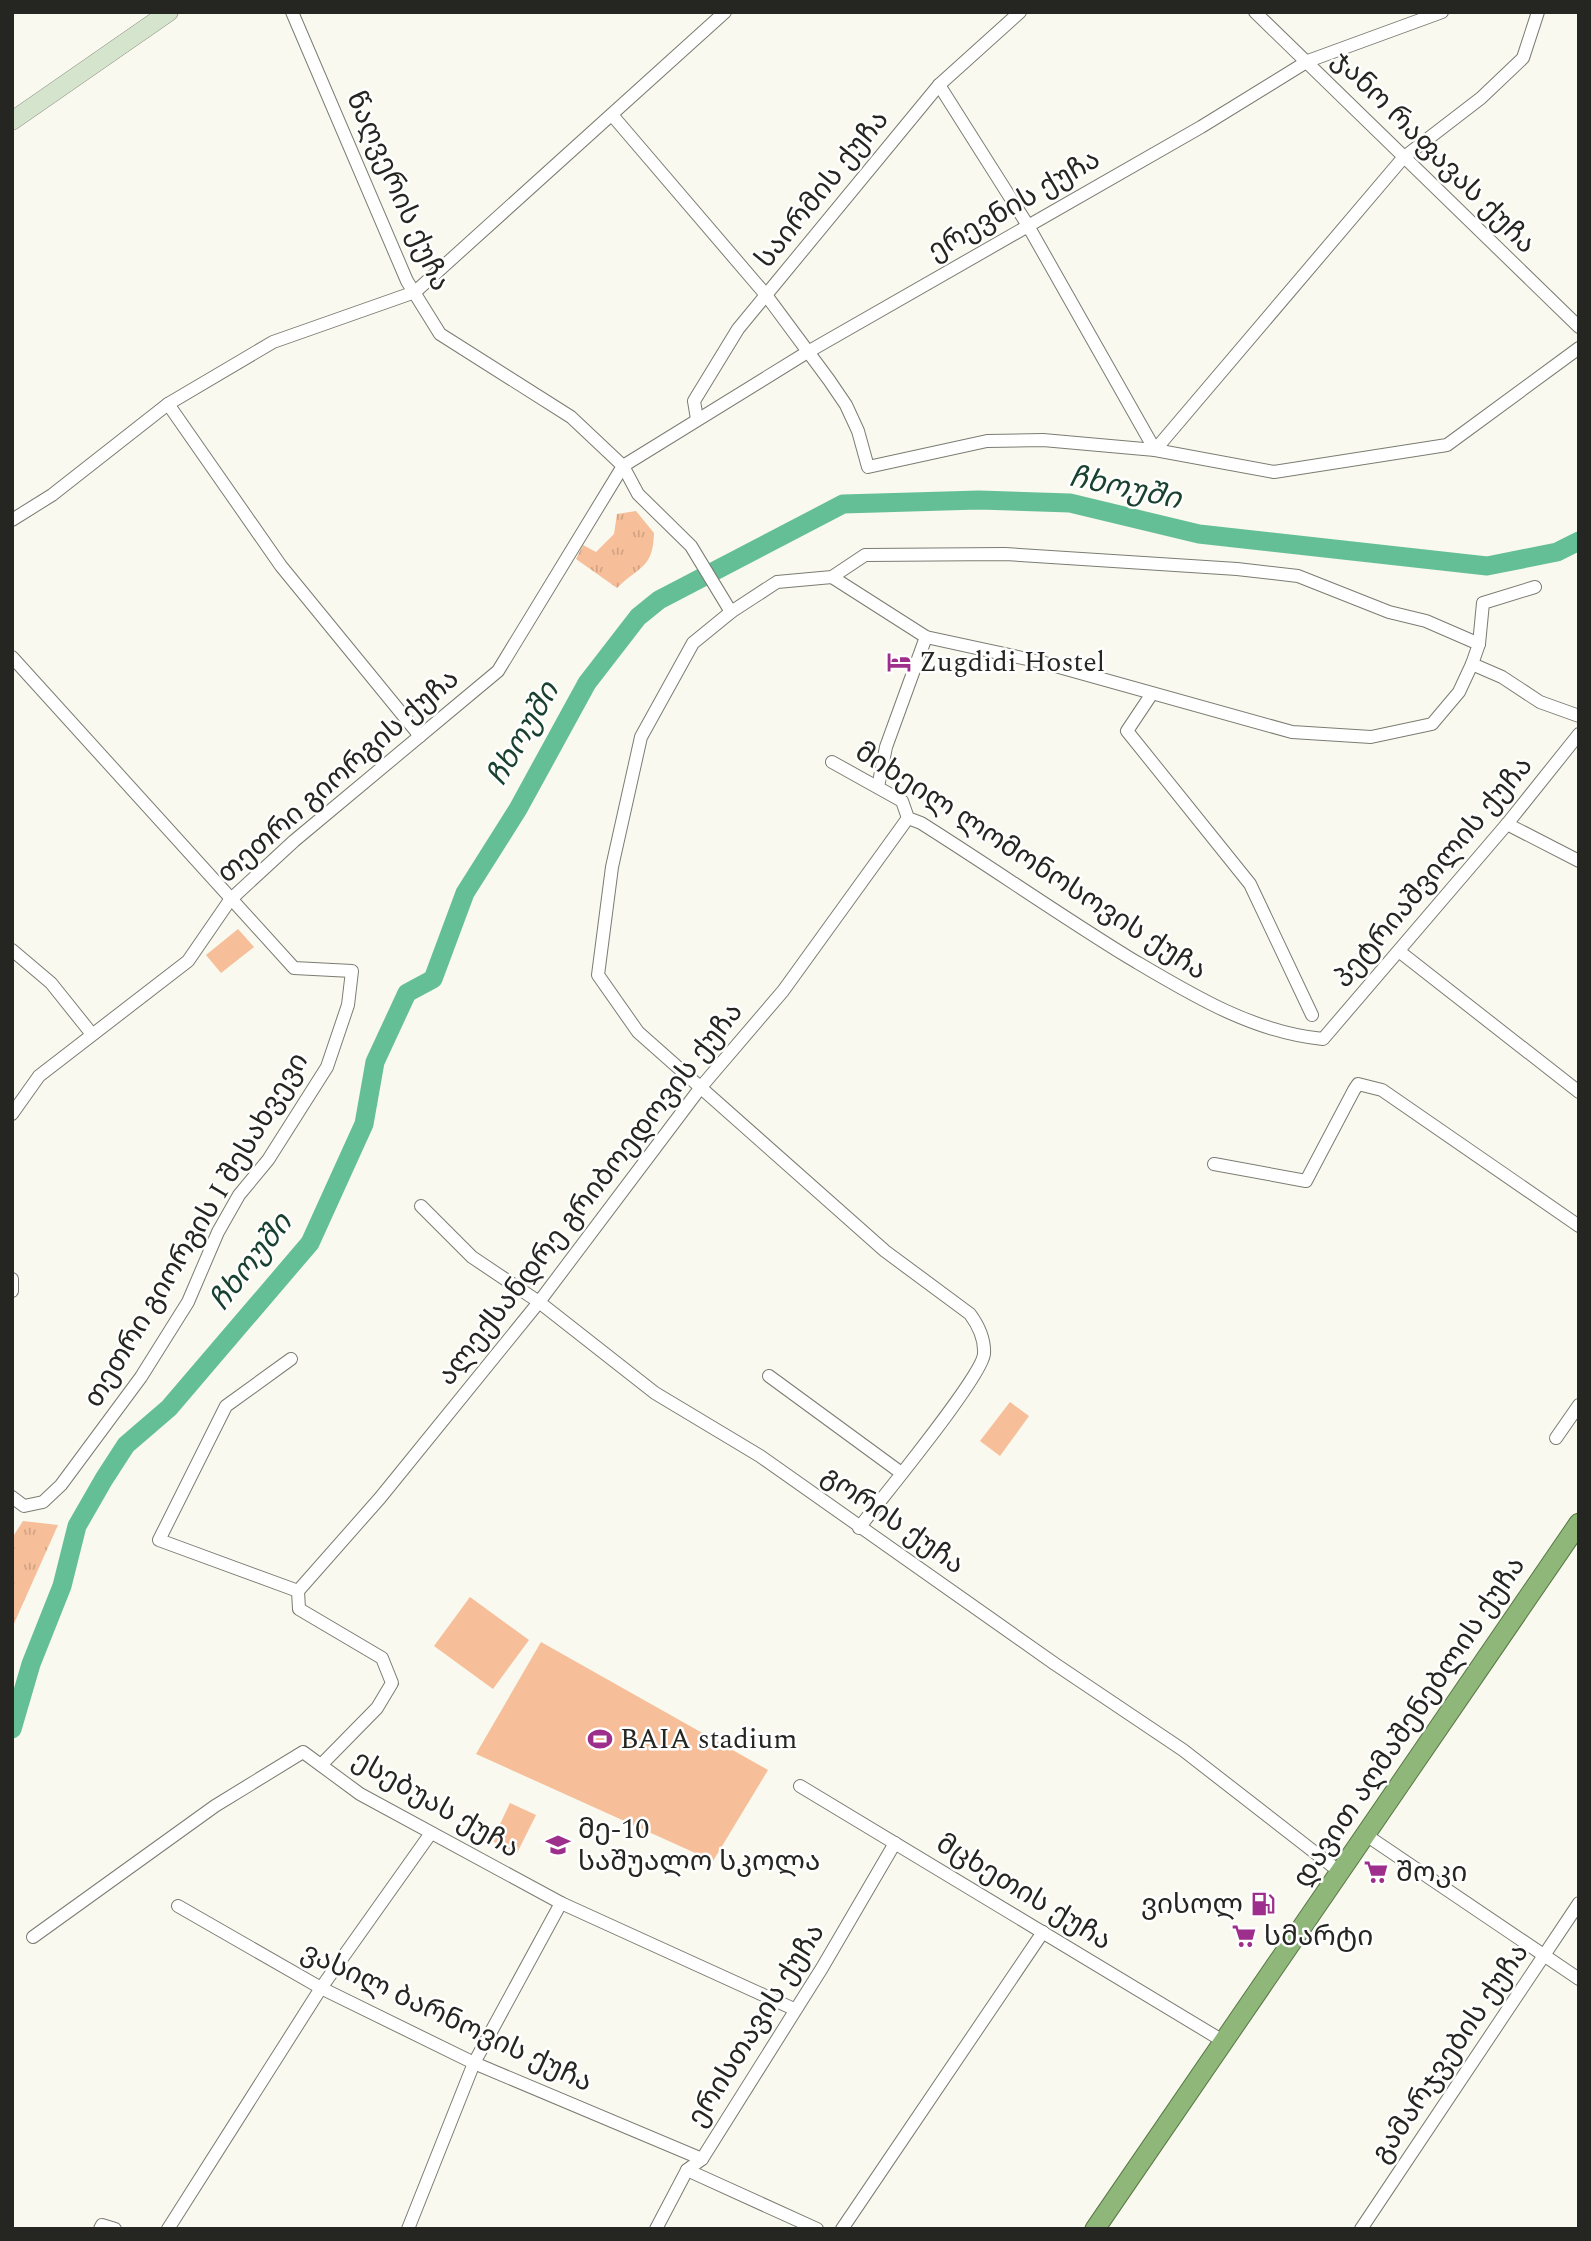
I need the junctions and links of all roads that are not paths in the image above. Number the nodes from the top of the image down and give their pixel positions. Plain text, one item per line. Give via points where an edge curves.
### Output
1 (169, 12) edge
2 (292, 12) edge
3 (724, 12) edge
4 (1020, 12) edge
5 (1255, 12) edge
6 (1442, 12) edge
7 (1538, 12) edge
8 (1307, 61) junction
9 (939, 85) junction
10 (612, 115) junction
11 (12, 121) edge
12 (1403, 158) junction
13 (1027, 224) junction
14 (415, 292) junction
15 (766, 295) junction
16 (1579, 327) edge
17 (1579, 348) edge
18 (806, 352) junction
19 (168, 404) junction
20 (697, 419) junction
21 (1155, 450) junction
22 (623, 466) junction
23 (12, 520) edge
24 (832, 577) junction
25 (1535, 587) dead end
26 (731, 612) junction
27 (926, 637) junction
28 (1479, 644) junction
29 (12, 657) edge
30 (1472, 664) junction
31 (1151, 695) junction
32 (1579, 716) edge
33 (1579, 734) edge
34 (421, 736) junction
35 (832, 762) dead end
36 (877, 787) junction
37 (908, 818) junction
38 (1507, 824) junction
39 (1579, 860) edge
40 (230, 900) junction
41 (12, 950) edge
42 (1400, 952) junction
43 (1312, 1015) dead end
44 (91, 1033) junction
45 (1323, 1039) joint
46 (701, 1087) junction
47 (1579, 1092) edge
48 (12, 1114) edge
49 (1214, 1164) dead end
50 (421, 1206) dead end
51 (1579, 1226) edge
52 (12, 1279) edge
53 (12, 1291) edge
54 (539, 1302) junction
55 (290, 1359) dead end
56 (769, 1376) dead end
57 (1579, 1405) edge
58 (1556, 1438) dead end
59 (900, 1472) junction
60 (12, 1497) edge
61 (1579, 1523) edge
62 (859, 1528) junction
63 (298, 1591) junction
64 (321, 1765) junction
65 (800, 1786) dead end
66 (431, 1833) junction
67 (1366, 1835) junction
68 (895, 1843) junction
69 (1340, 1872) junction
70 (561, 1903) junction
71 (1579, 1903) edge
72 (177, 1906) dead end
73 (1043, 1932) junction
74 (33, 1937) dead end
75 (1544, 1955) junction
76 (1579, 1979) edge
77 (321, 1988) junction
78 (794, 2009) junction
79 (1223, 2041) junction
80 (474, 2063) junction
81 (702, 2159) junction
82 (687, 2170) junction
83 (100, 2229) edge
84 (115, 2229) edge
85 (168, 2229) edge
86 (408, 2229) edge
87 (656, 2229) edge
88 (817, 2229) edge
89 (842, 2229) edge
90 (1095, 2229) edge
91 (1361, 2229) edge

1 - 11 main road
2 - 14 street, წაღვერის ქუჩა
3 - 10 street
4 - 9 street, საირმის ქუჩა
5 - 8 street, ჯანო რაფავას ქუჩა
6 - 8 street, ერევნის ქუჩა
7 - 12 street via 1523,58 1481,98
8 - 12 street, ჯანო რაფავას ქუჩა
8 - 13 street, ერევნის ქუჩა via 1201,127
9 - 13 street
9 - 15 street, საირმის ქუჩა
10 - 14 street
10 - 15 street
12 - 16 street, ჯანო რაფავას ქუჩა
12 - 21 street
13 - 18 street, ერევნის ქუჩა
13 - 21 street
14 - 19 street via 272,342
14 - 22 street, წაღვერის ქუჩა via 440,334 571,417
15 - 18 street
15 - 20 street, საირმის ქუჩა via 738,329 694,401
17 - 21 street via 1447,445 1274,472
18 - 20 street, ერევნის ქუჩა
18 - 21 street via 846,405 868,467 987,441 1043,440
19 - 23 street via 52,495
19 - 34 street via 281,566
20 - 22 street, ერევნის ქუჩა
22 - 26 street, წაღვერის ქუჩა via 638,494 691,546
22 - 34 street, თეთრი გიორგის ქუჩა via 498,671
24 - 26 street via 777,582
24 - 27 street
24 - 28 street via 865,555 1005,554 1298,576
25 - 28 street via 1483,603
26 - 46 street via 693,643 641,737 612,867 598,975 638,1032
27 - 31 street via 1041,662
27 - 36 street via 886,747
28 - 30 street
29 - 40 street
30 - 31 street via 1459,692 1432,724 1371,737 1292,732
30 - 32 street via 1540,702
31 - 43 street via 1127,731 1250,884
33 - 38 street, პეტრიაშვილის ქუჩა
34 - 40 street, თეთრი გიორგის ქუჩა
35 - 36 street, მიხეილ ლომონოსოვის ქუჩა
36 - 37 street, მიხეილ ლომონოსოვის ქუჩა via 902,802
37 - 45 street, მიხეილ ლომონოსოვის ქუჩა via 1175,985 1251,1023
37 - 46 street, ალექსანდრე გრიბოედოვის ქუჩა via 783,991
38 - 39 street
38 - 42 street, პეტრიაშვილის ქუჩა
40 - 44 street, თეთრი გიორგის ქუჩა via 188,961
40 - 60 street, თეთრი გიორგის I შესახვევი via 294,968 352,971 348,1004 327,1067 268,1160 239,1195 188,1302 141,1377 52,1494 43,1502 24,1506
41 - 44 street via 51,984
42 - 45 street, პეტრიაშვილის ქუჩა
42 - 47 street
44 - 48 street, თეთრი გიორგის ქუჩა via 39,1076
46 - 54 street, ალექსანდრე გრიბოედოვის ქუჩა
46 - 59 street via 885,1251 977,1323 984,1346 982,1360
49 - 51 street via 1306,1181 1358,1084 1382,1090
50 - 54 street, გორის ქუჩა via 472,1257
52 - 53 street
54 - 62 street, გორის ქუჩა via 655,1393 760,1456
54 - 63 street, ალექსანდრე გრიბოედოვის ქუჩა
55 - 63 street via 226,1406 159,1541
56 - 59 street
57 - 58 street
59 - 62 street
61 - 67 highway, დავით აღმაშენებლის ქუჩა
62 - 69 street, გორის ქუჩა via 1183,1750
63 - 64 street, ესებუას ქუჩა via 299,1609 382,1658 392,1683 377,1708
64 - 66 street, ესებუას ქუჩა via 360,1794
64 - 74 street, ესებუას ქუჩა via 303,1752 205,1813
65 - 68 street, მცხეთის ქუჩა
66 - 70 street, ესებუას ქუჩა
66 - 77 street
67 - 69 highway, დავით აღმაშენებლის ქუჩა
67 - 75 street
68 - 73 street, მცხეთის ქუჩა
68 - 78 street, ერისთავის ქუჩა
69 - 79 highway, დავით აღმაშენებლის ქუჩა
70 - 78 street, ესებუას ქუჩა
70 - 80 street
71 - 75 street, გამარჯვების ქუჩა
72 - 77 street, ვასილ ბარნოვის ქუჩა
73 - 79 street, მცხეთის ქუჩა
73 - 89 street
75 - 76 street
75 - 91 street, გამარჯვების ქუჩა
77 - 80 street, ვასილ ბარნოვის ქუჩა
77 - 85 street
78 - 81 street, ერისთავის ქუჩა
79 - 90 highway, დავით აღმაშენებლის ქუჩა
80 - 81 street, ვასილ ბარნოვის ქუჩა
80 - 86 street
81 - 82 street, ერისთავის ქუჩა
82 - 87 street, ერისთავის ქუჩა
82 - 88 street
83 - 84 street via 102,2225

